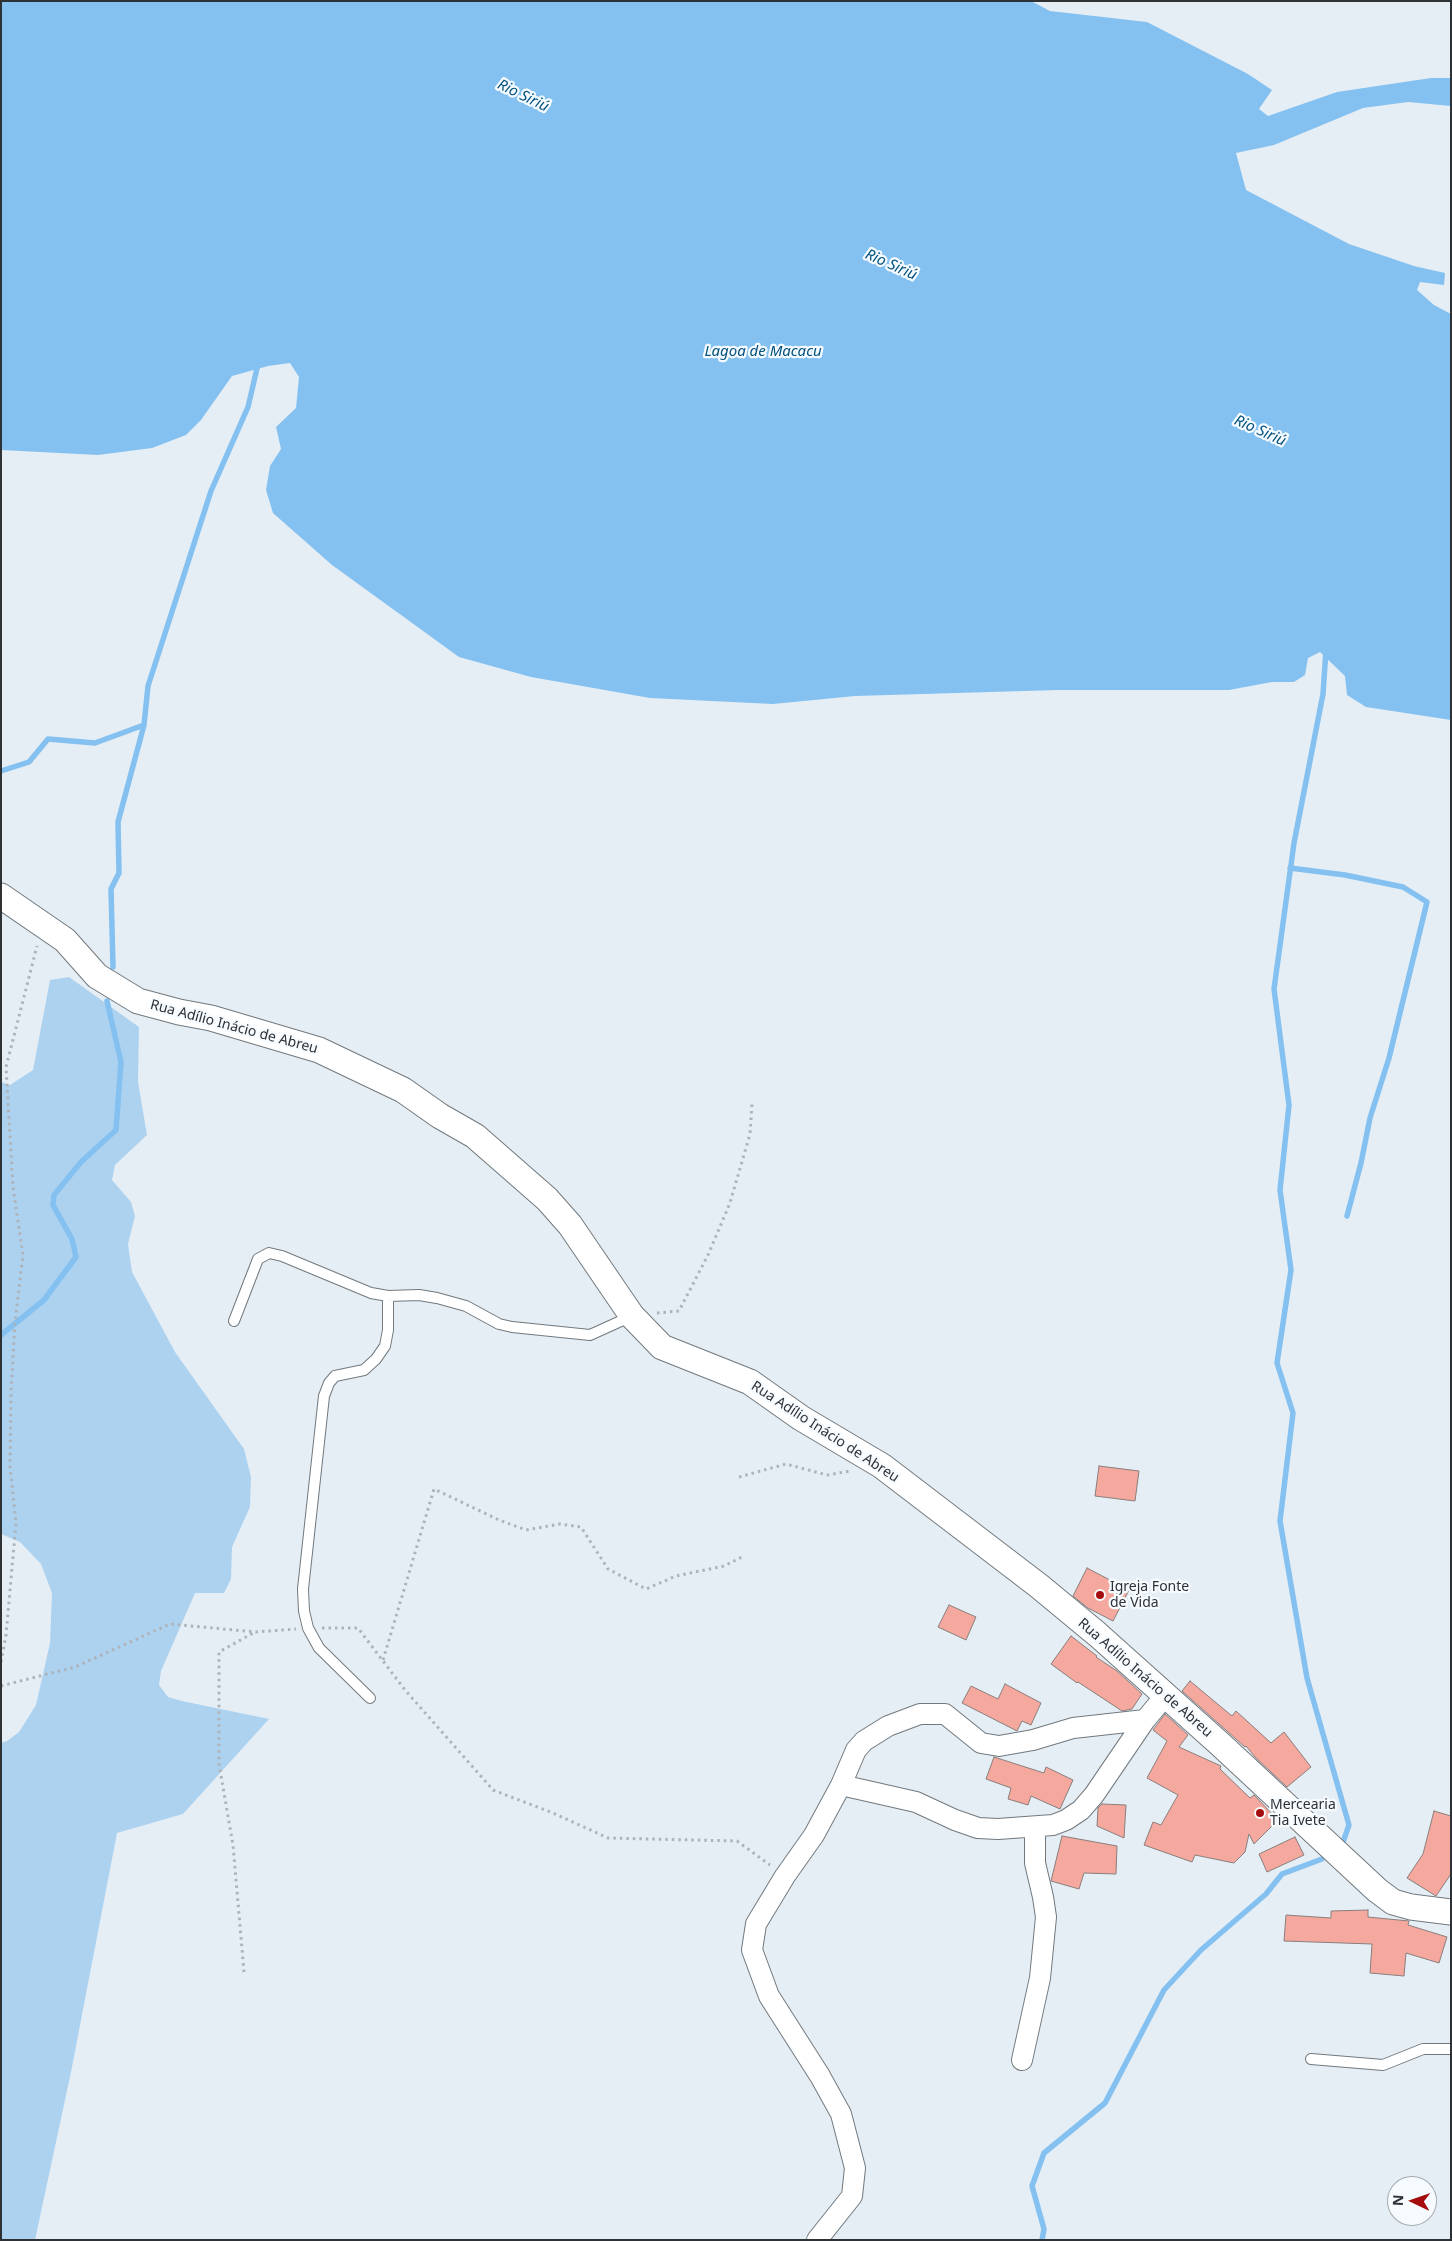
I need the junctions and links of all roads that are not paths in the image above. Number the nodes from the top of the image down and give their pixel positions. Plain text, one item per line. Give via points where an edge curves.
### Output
1 (1, 896) edge
2 (388, 1296) junction
3 (632, 1316) junction
4 (234, 1321) dead end
5 (1165, 1696) junction
6 (370, 1698) dead end
7 (1145, 1720) junction
8 (841, 1785) junction
9 (1035, 1827) junction
10 (1451, 1912) edge
11 (1451, 2049) edge
12 (1311, 2059) dead end
13 (1022, 2060) dead end
14 (817, 2240) edge

1 - 3 street, Rua Adílio Inácio de Abreu via 65,940 97,976 138,1001 211,1018 318,1050 403,1090 475,1136 547,1199 570,1224
2 - 3 lane via 437,1298 466,1306 499,1324 512,1327 590,1334
2 - 4 lane via 371,1293 269,1253 258,1259
2 - 6 lane via 385,1346 364,1370 335,1376 328,1383 324,1396 303,1589 308,1628 319,1648
3 - 5 street, Rua Adílio Inácio de Abreu via 662,1347 750,1382 801,1418 882,1466 1039,1586
5 - 7 street
5 - 10 street, Rua Adílio Inácio de Abreu via 1393,1902
7 - 8 street via 1073,1728 999,1746 981,1743 945,1714 920,1714 888,1726 864,1741 850,1760
7 - 9 street via 1081,1810 1053,1825
8 - 9 street via 916,1802 978,1828
8 - 14 street via 814,1835 756,1924 752,1950 769,1996 840,2114 855,2168 852,2196
9 - 13 street via 1034,1863 1046,1917 1040,1978
11 - 12 lane via 1423,2049 1382,2065

